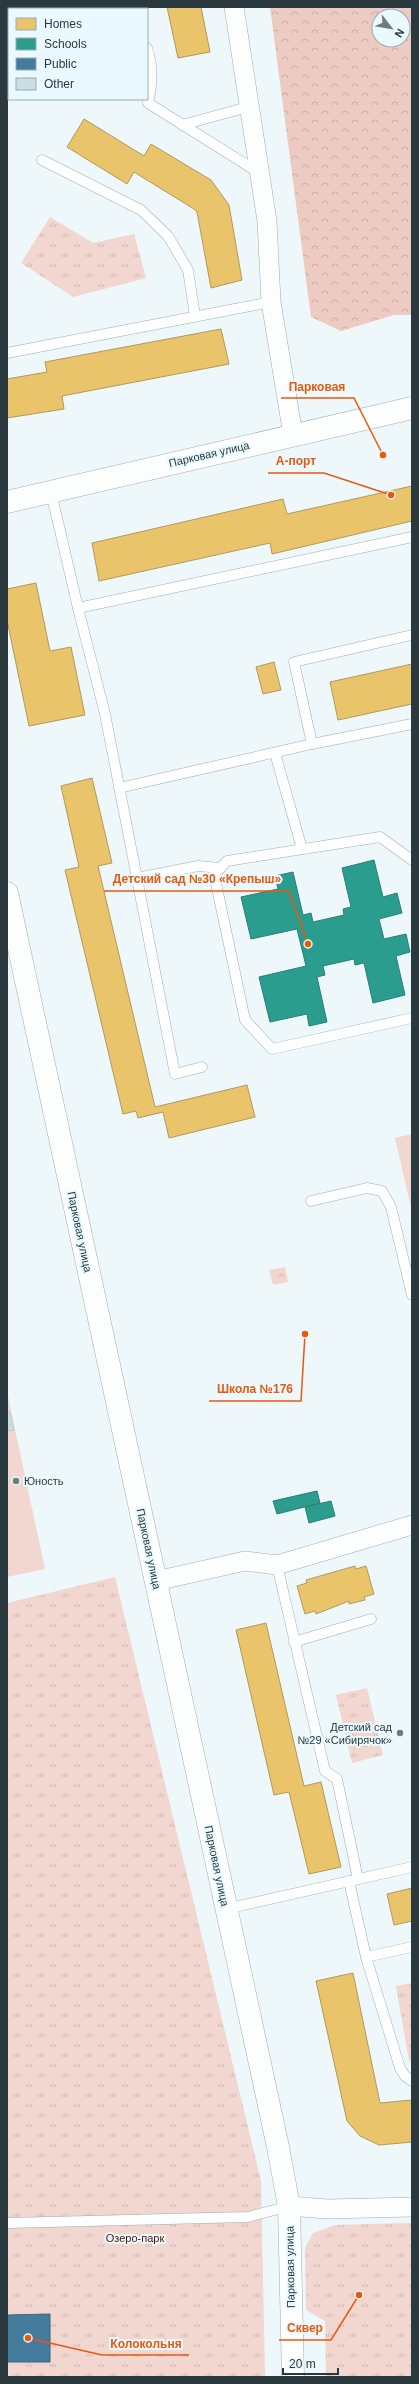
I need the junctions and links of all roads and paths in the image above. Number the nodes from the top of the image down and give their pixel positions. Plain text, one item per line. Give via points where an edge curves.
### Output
1 (234, 7) edge
2 (148, 51) edge
3 (248, 107) junction
4 (182, 125) junction
5 (42, 160) dead end
6 (258, 172) junction
7 (270, 302) junction
8 (194, 316) junction
9 (7, 353) edge
10 (412, 408) edge
11 (293, 435) junction
12 (51, 492) junction
13 (7, 502) edge
14 (412, 537) edge
15 (78, 608) junction
16 (412, 635) edge
17 (412, 724) edge
18 (312, 744) junction
19 (275, 753) junction
20 (119, 788) junction
21 (302, 849) junction
22 (412, 860) edge
23 (221, 868) junction
24 (137, 878) junction
25 (7, 893) edge
26 (412, 1018) edge
27 (202, 1067) dead end
28 (311, 1201) dead end
29 (412, 1295) edge
30 (412, 1525) edge
31 (277, 1565) junction
32 (156, 1581) junction
33 (371, 1619) dead end
34 (294, 1642) junction
35 (412, 1867) edge
36 (353, 1880) junction
37 (226, 1910) junction
38 (412, 1947) edge
39 (366, 1957) junction
40 (412, 2081) edge
41 (289, 2206) junction
42 (412, 2207) edge
43 (7, 2223) edge
44 (293, 2377) edge

1 - 3 street
2 - 4 lane via 151,91 148,103
3 - 4 lane
3 - 6 street
4 - 6 lane
5 - 8 lane via 141,210 168,236 188,270
6 - 7 street via 267,222
7 - 8 lane
7 - 11 street
8 - 9 lane
10 - 11 street, Парковая улица
11 - 12 street, Парковая улица
12 - 13 street, Парковая улица
12 - 15 lane
14 - 15 lane
15 - 20 lane via 105,714
16 - 18 lane via 294,662
17 - 18 lane
18 - 19 lane
19 - 20 lane
19 - 21 lane
20 - 24 lane
21 - 22 lane via 380,837
21 - 23 lane via 227,861
23 - 24 lane via 198,866
23 - 26 lane via 214,874 245,1020 272,1049
24 - 27 lane via 175,1074
25 - 32 street, Парковая улица
28 - 29 lane via 367,1188 382,1191 391,1207
30 - 31 street
31 - 32 street via 245,1561
31 - 34 lane
32 - 37 street, Парковая улица
33 - 34 lane
34 - 36 lane via 325,1771 337,1779
35 - 36 lane
36 - 37 lane
36 - 39 lane
37 - 41 street, Парковая улица
38 - 39 lane
39 - 40 lane via 400,2068
41 - 42 street via 327,2210
41 - 43 lane via 248,2217
41 - 44 street, Парковая улица

